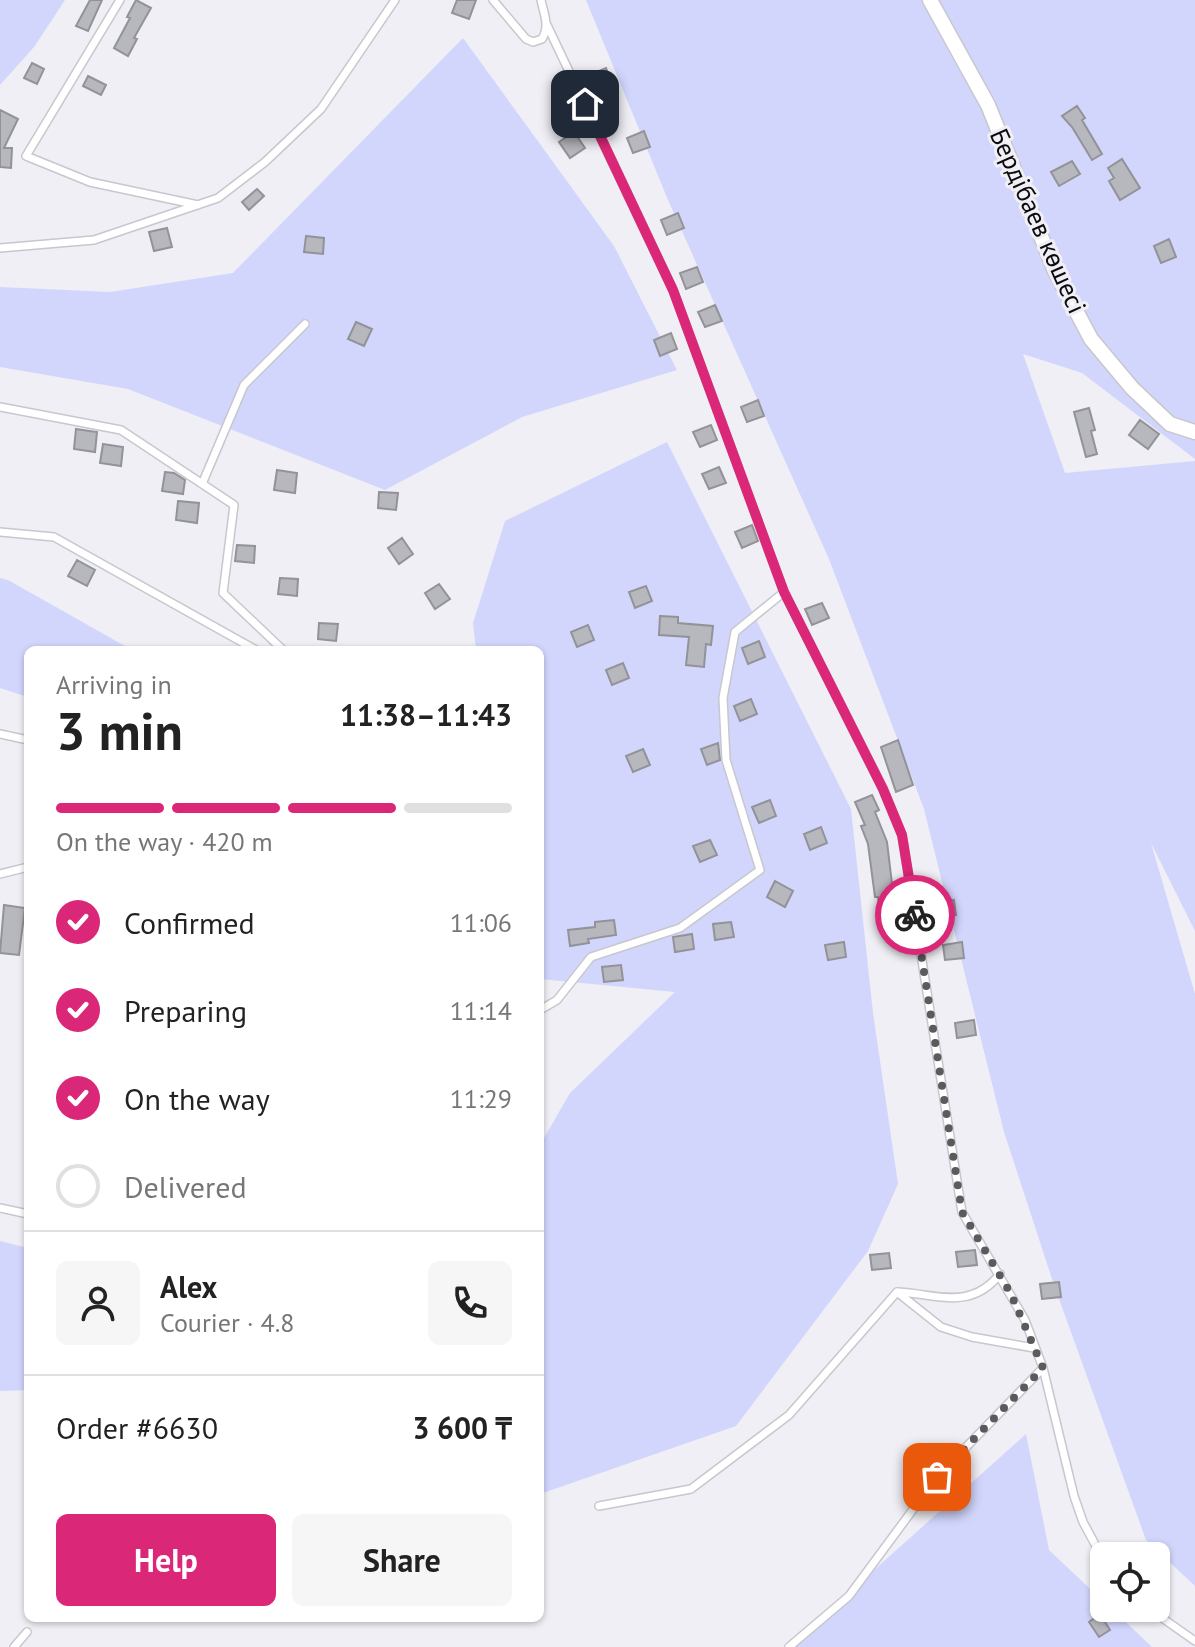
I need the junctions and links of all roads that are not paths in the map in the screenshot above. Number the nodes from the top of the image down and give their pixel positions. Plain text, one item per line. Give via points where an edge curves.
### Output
1 (120, 0) edge
2 (395, 0) edge
3 (493, 0) edge
4 (541, 0) edge
5 (930, 0) edge
6 (547, 25) junction
7 (200, 205) junction
8 (0, 248) edge
9 (305, 324) dead end
10 (0, 407) edge
11 (1170, 424) junction
12 (1195, 432) edge
13 (1195, 441) edge
14 (202, 484) junction
15 (0, 532) edge
16 (784, 592) junction
17 (249, 646) edge
18 (279, 646) edge
19 (0, 734) edge
20 (24, 739) edge
21 (24, 868) edge
22 (0, 874) edge
23 (544, 1008) edge
24 (0, 1208) edge
25 (24, 1213) edge
26 (1000, 1274) junction
27 (897, 1292) junction
28 (1034, 1348) junction
29 (1043, 1368) junction
30 (599, 1506) dead end
31 (1094, 1542) edge
32 (1168, 1622) edge
33 (27, 1632) dead end
34 (1195, 1641) edge
35 (14, 1647) edge
36 (789, 1647) edge

1 - 7 lane via 26,156 90,182
2 - 7 lane via 321,109 265,162 218,198
3 - 6 lane via 526,39 542,39
4 - 6 lane
5 - 11 street, Бердібаев көшесі via 988,105 1055,271 1091,339
6 - 16 lane via 673,290
7 - 8 lane via 94,240
9 - 14 lane via 244,385
10 - 14 lane via 121,430
11 - 12 street
11 - 13 lane
14 - 18 lane via 234,505 223,593
15 - 17 lane via 54,537
16 - 23 lane via 735,632 723,698 726,760 760,870 680,928 591,957 557,1000
16 - 26 lane via 902,835 962,1212
19 - 20 lane
21 - 22 lane
24 - 25 lane
26 - 27 lane via 979,1295 950,1298
26 - 28 lane
27 - 28 lane via 941,1327
27 - 30 lane via 789,1415 691,1489
28 - 29 lane
29 - 31 lane via 1074,1496
29 - 36 lane via 937,1477 849,1596
32 - 34 lane
33 - 35 lane

